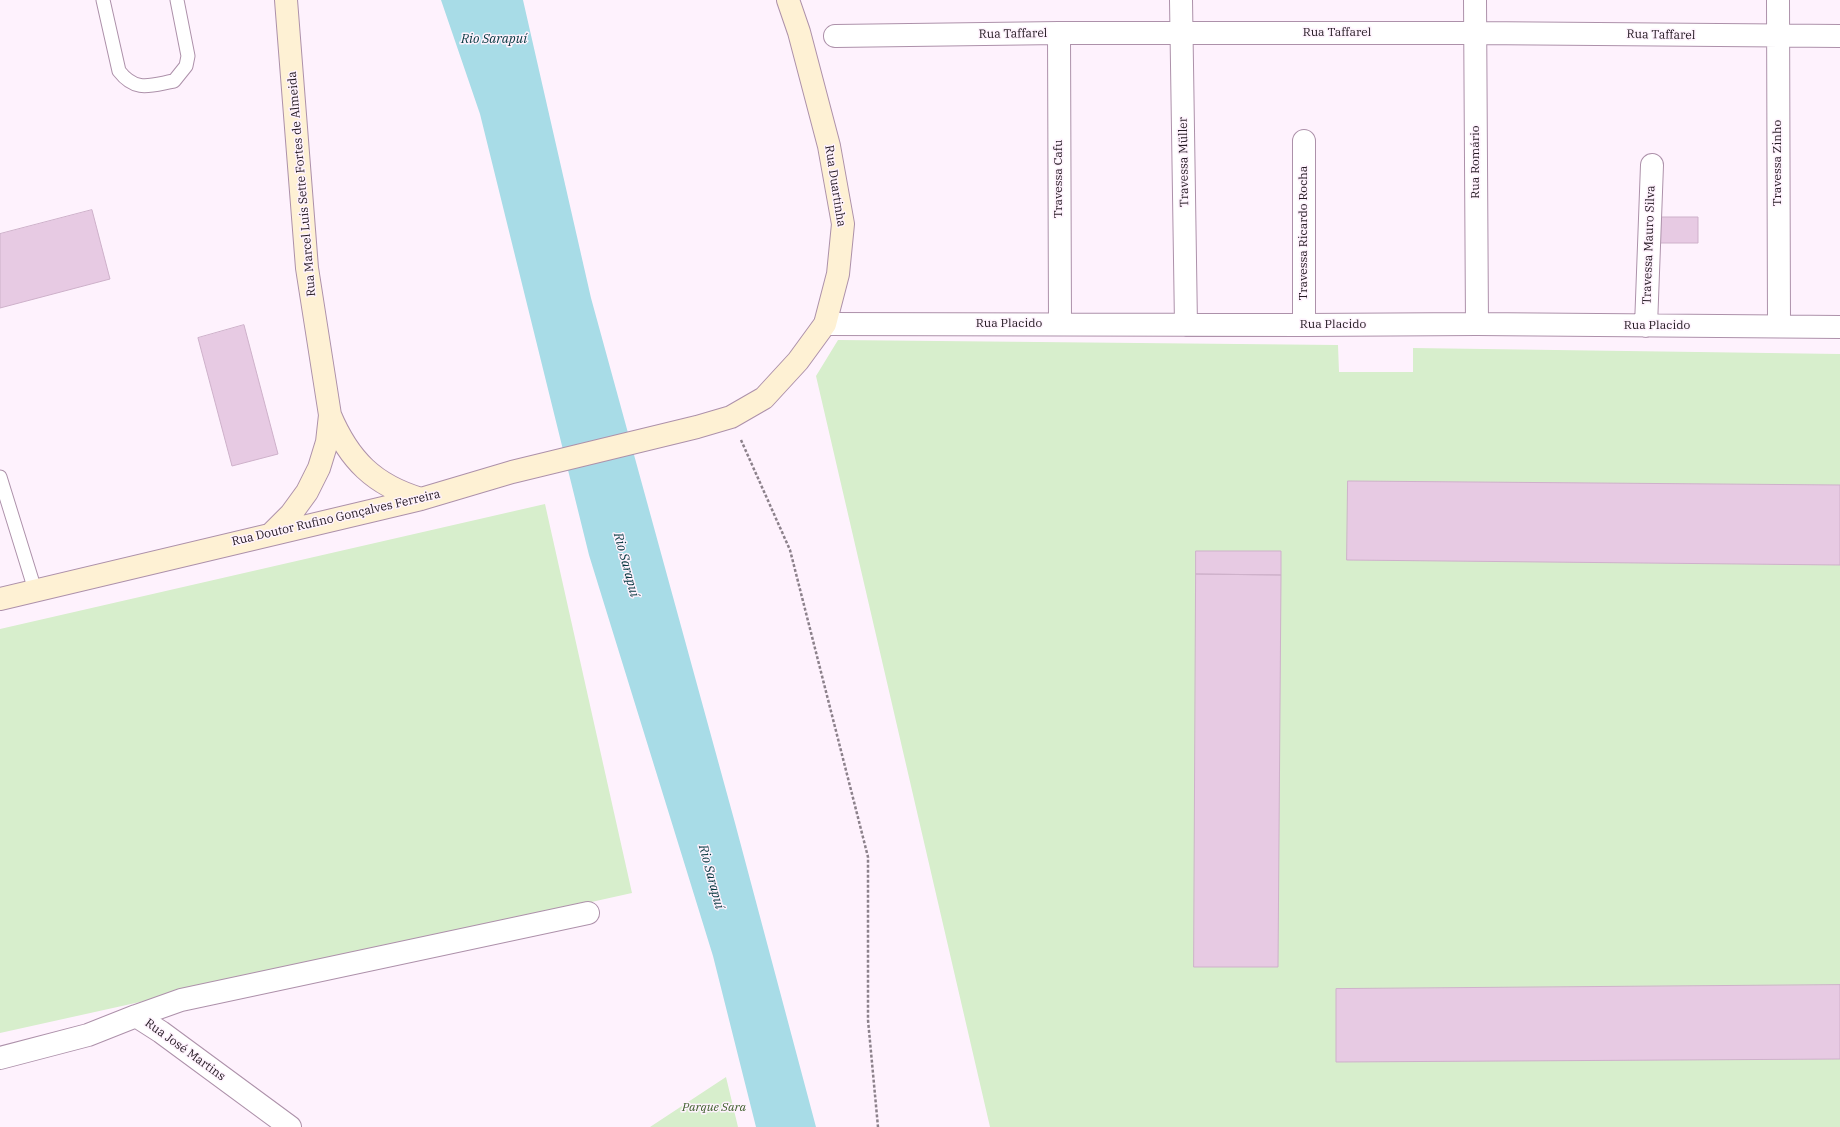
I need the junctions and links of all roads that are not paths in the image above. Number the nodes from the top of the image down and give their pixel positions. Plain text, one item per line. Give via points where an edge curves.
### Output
1 (103, 0) edge
2 (177, 0) edge
3 (286, 0) edge
4 (788, 0) edge
5 (1181, 0) edge
6 (1475, 0) edge
7 (1778, 0) edge
8 (1059, 33) junction
9 (1182, 33) junction
10 (1476, 33) junction
11 (835, 36) dead end
12 (1778, 36) junction
13 (1840, 36) edge
14 (1304, 141) dead end
15 (1652, 164) dead end
16 (825, 324) junction
17 (1060, 324) junction
18 (1477, 324) junction
19 (1186, 325) junction
20 (1304, 325) junction
21 (1646, 326) junction
22 (1779, 326) junction
23 (1840, 326) edge
24 (330, 415) junction
25 (672, 433) joint
26 (0, 477) edge
27 (421, 499) junction
28 (272, 533) junction
29 (35, 590) junction
30 (0, 598) edge
31 (588, 913) dead end
32 (136, 1016) junction
33 (0, 1058) edge
34 (290, 1127) edge

1 - 2 lane via 119,71 134,85 144,87 174,81 186,66 188,56
3 - 24 main road, Rua Marcel Luís Sette Fortes de Almeida via 307,268
4 - 16 main road, Rua Duartinha via 829,146 843,224 838,274
5 - 9 street, Travessa Müller
6 - 10 street, Rua Romário
7 - 12 street, Travessa Zinho
8 - 9 street, Rua Taffarel
8 - 11 street, Rua Taffarel
8 - 17 street, Travessa Cafu
9 - 10 street, Rua Taffarel
9 - 19 street, Travessa Müller
10 - 12 street, Rua Taffarel
10 - 18 street, Rua Romário
12 - 13 street, Rua Taffarel
12 - 22 street, Travessa Zinho
14 - 20 street, Travessa Ricardo Rocha
15 - 21 street, Travessa Mauro Silva
16 - 17 street, Rua Placido
16 - 25 main road, Rua Duartinha via 798,361 764,398 731,417
17 - 19 street, Rua Placido
18 - 20 street, Rua Placido
18 - 21 street, Rua Placido
19 - 20 street, Rua Placido
21 - 22 street, Rua Placido
22 - 23 street, Rua Placido
24 - 27 main road, Rua Marcel Luís Sette Fortes de Almeida via 347,448 372,475 392,488
24 - 28 main road, Rua Marcel Luís Sette Fortes de Almeida via 327,442 308,492
25 - 27 main road, Rua Doutor Rufino Gonçalves Ferreira via 512,472
26 - 29 lane
27 - 28 main road, Rua Doutor Rufino Gonçalves Ferreira
28 - 29 main road, Rua Doutor Rufino Gonçalves Ferreira
29 - 30 main road, Rua Doutor Rufino Gonçalves Ferreira
31 - 32 street via 180,1000
32 - 33 street, Rua José Martins via 88,1035
32 - 34 street, Rua José Martins

